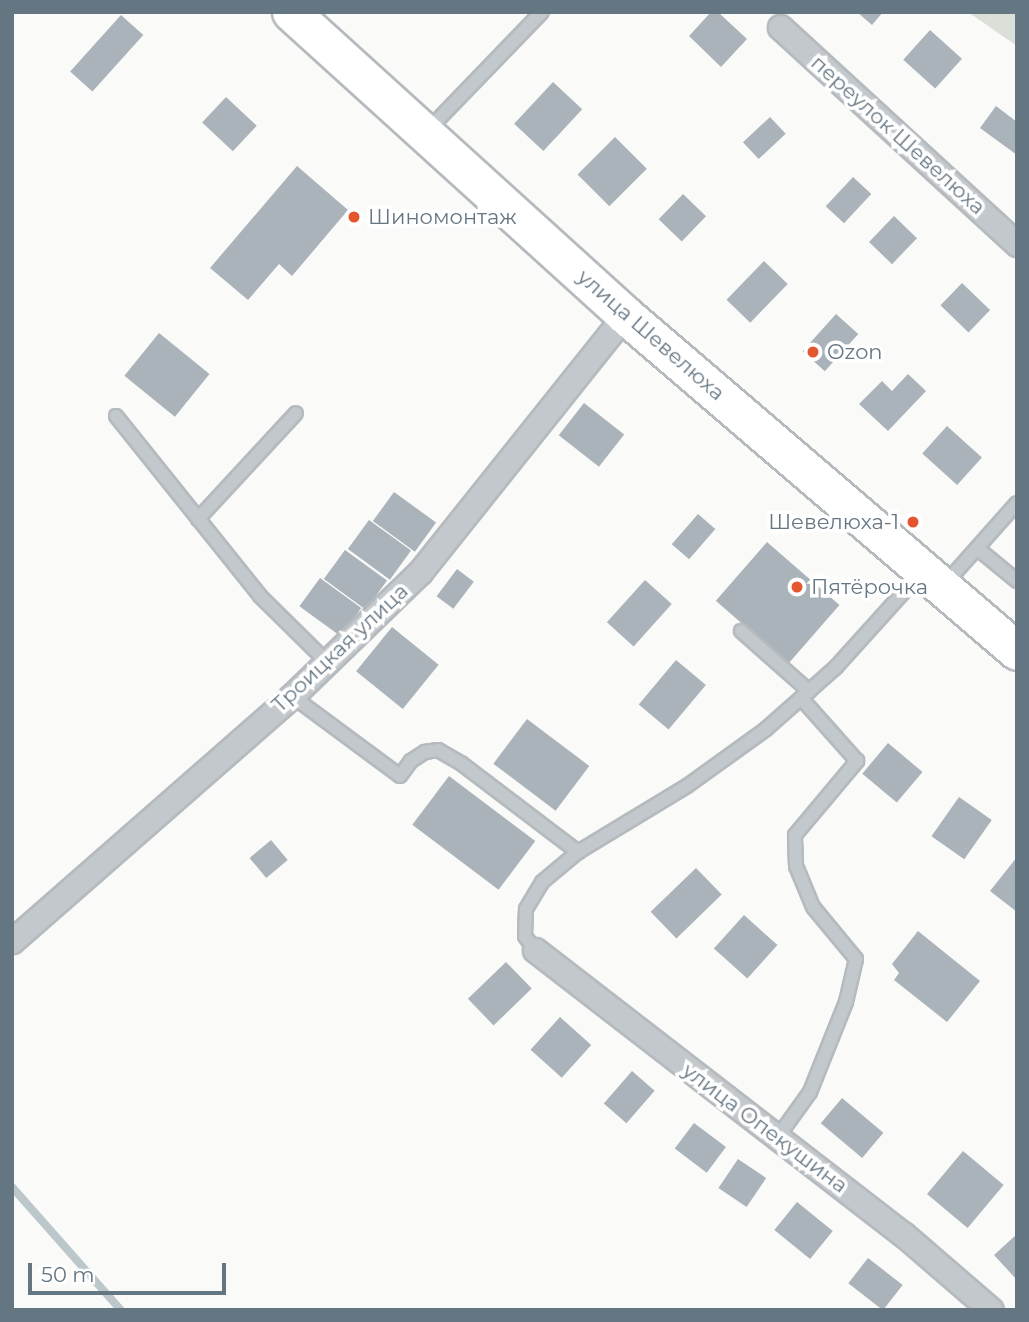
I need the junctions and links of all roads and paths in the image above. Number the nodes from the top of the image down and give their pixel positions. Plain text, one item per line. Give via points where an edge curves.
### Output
1 (291, 12) edge
2 (542, 12) edge
3 (780, 27) dead end
4 (425, 134) junction
5 (1017, 244) edge
6 (625, 315) junction
7 (296, 413) dead end
8 (116, 416) dead end
9 (1017, 503) edge
10 (198, 519) junction
11 (977, 548) junction
12 (932, 580) junction
13 (1017, 580) edge
14 (741, 631) dead end
15 (1017, 651) edge
16 (327, 662) junction
17 (805, 694) junction
18 (292, 696) junction
19 (578, 852) junction
20 (12, 942) edge
21 (535, 950) joint
22 (778, 1138) junction
23 (991, 1310) edge

1 - 4 main road, улица Шевелюха
2 - 4 lane
3 - 5 street, переулок Шевелюха
4 - 6 main road, улица Шевелюха
6 - 12 main road, улица Шевелюха
6 - 16 street, Троицкая улица via 420,572
7 - 10 lane
8 - 10 lane
9 - 11 lane
10 - 16 lane via 260,596
11 - 12 lane
11 - 13 lane
12 - 15 main road, улица Шевелюха
12 - 17 lane
14 - 17 lane
16 - 18 street, Троицкая улица
17 - 19 lane via 766,729 687,786
17 - 22 lane via 857,761 795,835 796,866 813,907 856,959 846,1002 810,1092
18 - 19 lane via 400,776 411,761 438,750
18 - 20 street, Троицкая улица
19 - 21 lane via 542,882 526,909 525,936
21 - 22 street, улица Опекушина
22 - 23 street, улица Опекушина via 903,1234

